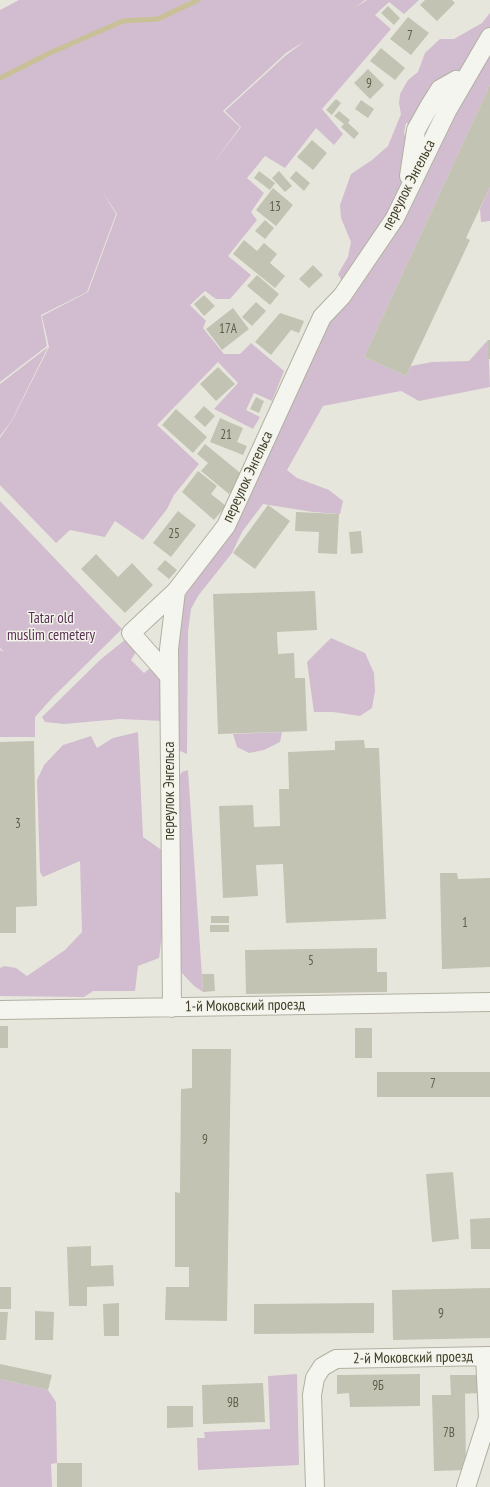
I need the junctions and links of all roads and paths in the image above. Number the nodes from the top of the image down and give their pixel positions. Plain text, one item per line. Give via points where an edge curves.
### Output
1 (490, 37) edge
2 (176, 590) junction
3 (169, 676) junction
4 (490, 1002) edge
5 (172, 1008) junction
6 (0, 1010) edge
7 (488, 1356) edge
8 (315, 1487) edge
9 (466, 1487) edge

1 - 2 street, переулок Энгельса via 447,111 395,218 342,296 322,317 226,526
2 - 3 street, переулок Энгельса via 169,649
2 - 3 street via 131,633
3 - 5 street, переулок Энгельса
4 - 5 street, 1-й Моковский проезд
5 - 6 street, 1-й Моковский проезд
7 - 8 street, 2-й Моковский проезд via 336,1359 322,1367 315,1378 312,1395
7 - 9 street via 488,1418

